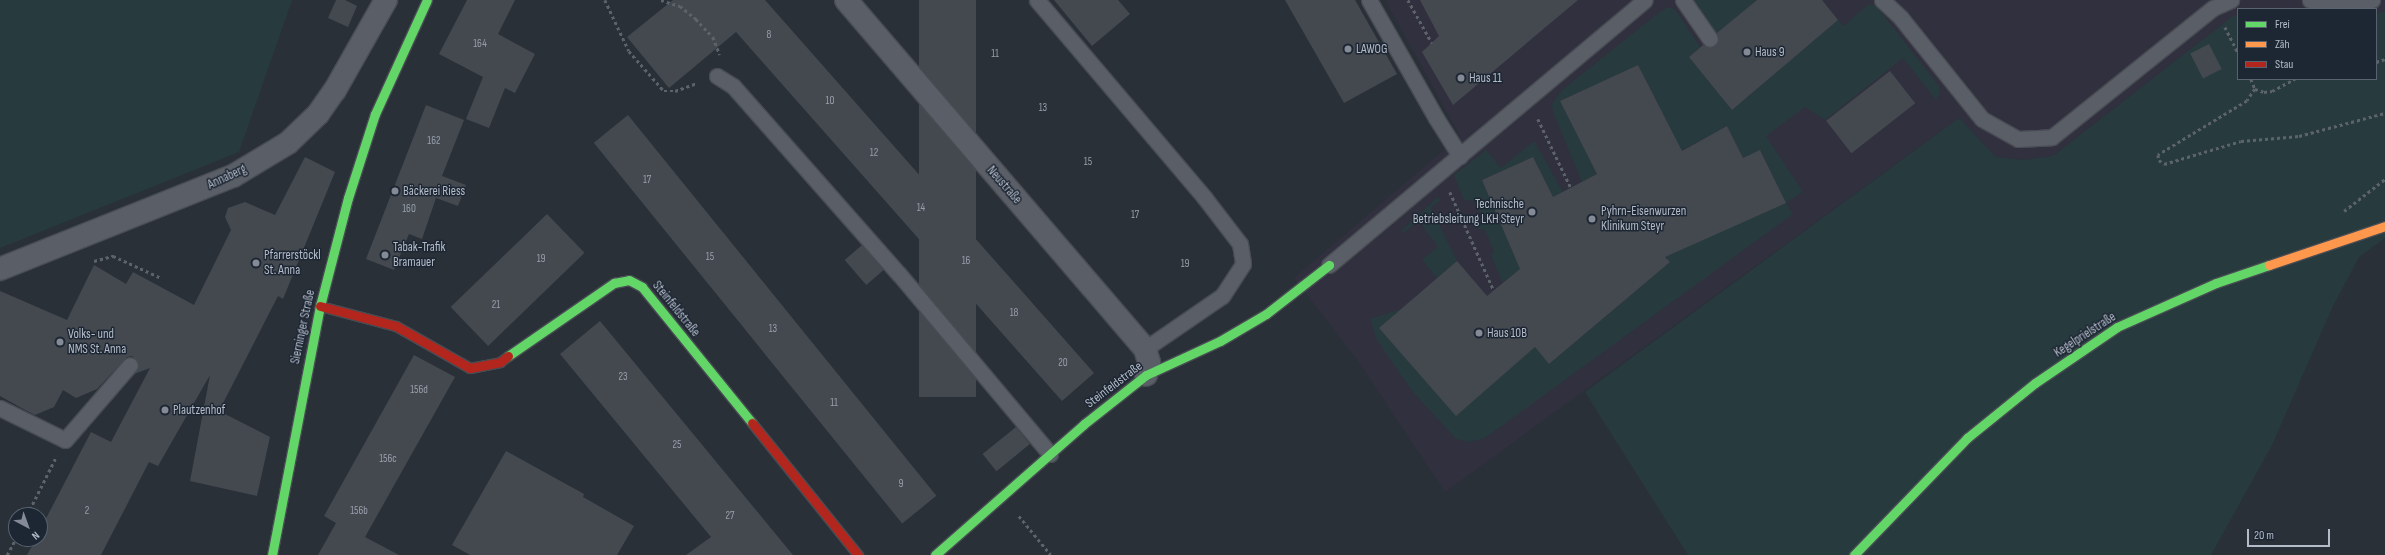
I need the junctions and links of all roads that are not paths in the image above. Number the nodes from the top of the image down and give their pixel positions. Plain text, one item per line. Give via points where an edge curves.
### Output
1 (386, 0) edge
2 (427, 0) edge
3 (846, 0) edge
4 (1037, 0) edge
5 (1369, 0) edge
6 (1645, 0) edge
7 (1683, 0) edge
8 (1882, 0) edge
9 (2231, 0) edge
10 (2310, 0) edge
11 (2365, 1) edge
12 (1710, 39) dead end
13 (718, 76) road end
14 (1460, 156) junction
15 (2385, 226) edge
16 (1329, 265) joint
17 (0, 269) edge
18 (320, 306) junction
19 (1145, 349) junction
20 (130, 365) dead end
21 (1146, 375) junction
22 (0, 408) edge
23 (1050, 454) junction
24 (272, 555) edge
25 (858, 555) edge
26 (936, 555) edge
27 (1854, 555) edge

1 - 17 street, Annaberg via 318,114 296,136 272,154 233,176
2 - 18 street, Sierninger Straße via 376,114 348,198
3 - 19 street, Neustraße
4 - 19 lane via 1204,197 1240,244 1243,264 1222,296
5 - 14 lane
6 - 14 lane
7 - 12 lane
8 - 9 lane via 1901,18 1982,119 2018,139 2052,137 2212,8
10 - 11 lane
13 - 23 lane via 733,86 904,280
14 - 16 lane
15 - 27 street, Kegelprielstraße via 2216,282 2117,327 2035,383 1967,438
16 - 21 street, Steinfeldstraße via 1315,279 1266,314 1220,341
18 - 24 street, Sierninger Straße
18 - 25 street, Steinfeldstraße via 396,326 470,368 500,362 614,283 629,280 642,287
19 - 21 street via 1149,362
20 - 22 lane via 64,440
21 - 23 street, Steinfeldstraße
23 - 26 street, Steinfeldstraße

